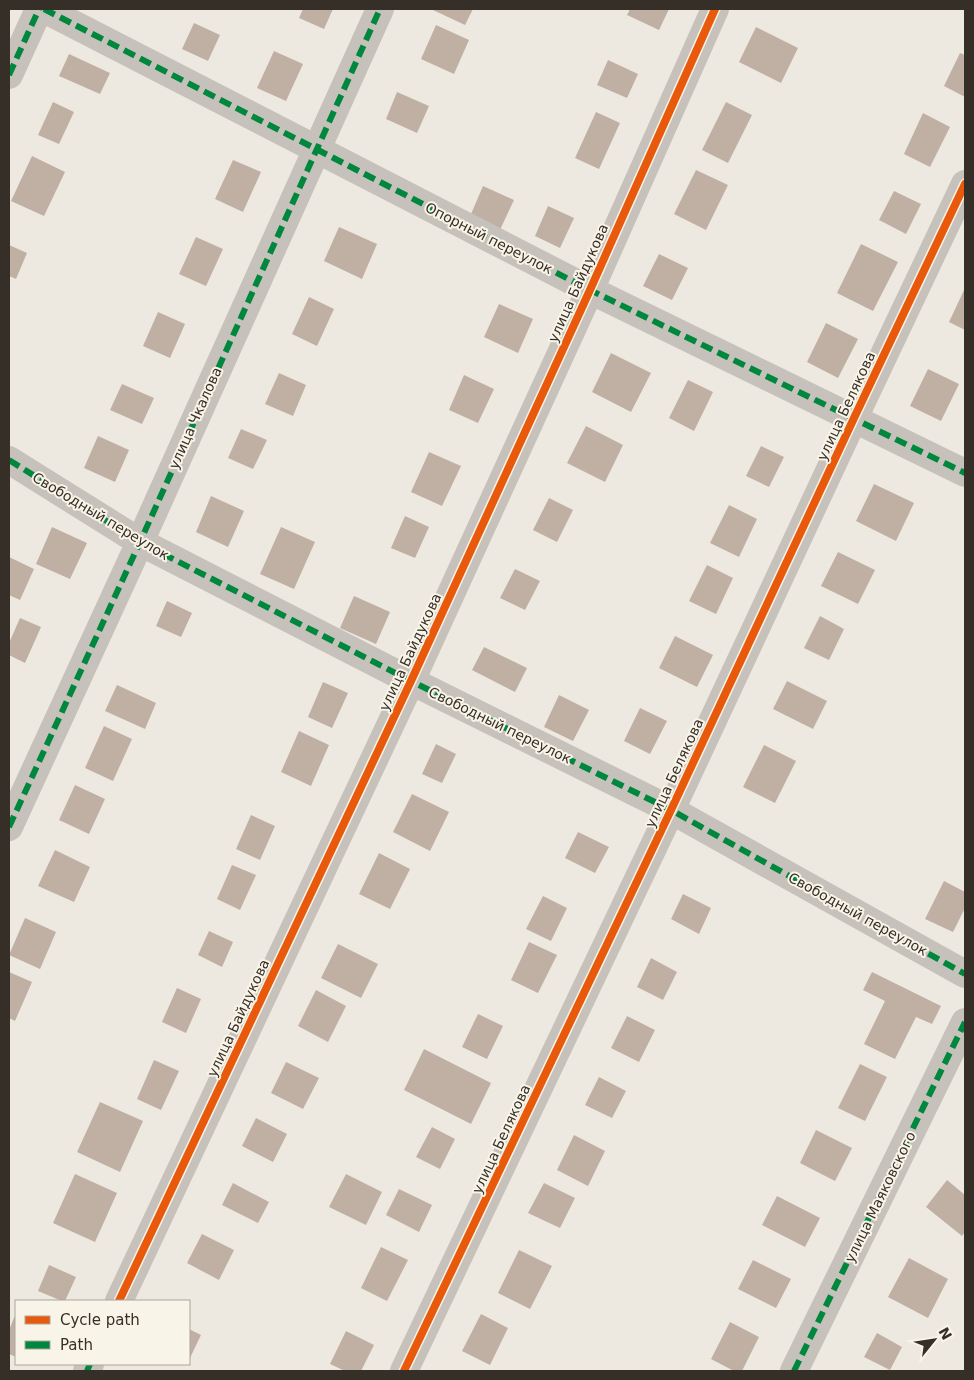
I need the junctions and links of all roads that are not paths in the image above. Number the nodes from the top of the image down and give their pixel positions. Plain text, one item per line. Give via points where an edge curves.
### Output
1 (39, 9) edge
2 (44, 9) edge
3 (380, 9) edge
4 (716, 9) edge
5 (9, 75) edge
6 (316, 149) junction
7 (965, 184) edge
8 (590, 290) junction
9 (854, 418) junction
10 (9, 460) edge
11 (965, 472) edge
12 (140, 542) junction
13 (411, 681) junction
14 (671, 810) junction
15 (9, 827) edge
16 (965, 974) edge
17 (965, 1022) edge
18 (119, 1300) edge
19 (404, 1371) edge
20 (794, 1371) edge

1 - 5 street
2 - 6 street, Опорный переулок
3 - 6 street, улица Чкалова
4 - 8 street, улица Байдукова
6 - 8 street, Опорный переулок
6 - 12 street, улица Чкалова
7 - 9 street, улица Белякова
8 - 9 street, Опорный переулок
8 - 13 street, улица Байдукова
9 - 11 street, Опорный переулок
9 - 14 street, улица Белякова
10 - 12 street, Свободный переулок
12 - 13 street, Свободный переулок
12 - 15 street, улица Чкалова
13 - 14 street, Свободный переулок
13 - 18 street, улица Байдукова
14 - 16 street, Свободный переулок
14 - 19 street, улица Белякова
17 - 20 street, улица Маяковского

